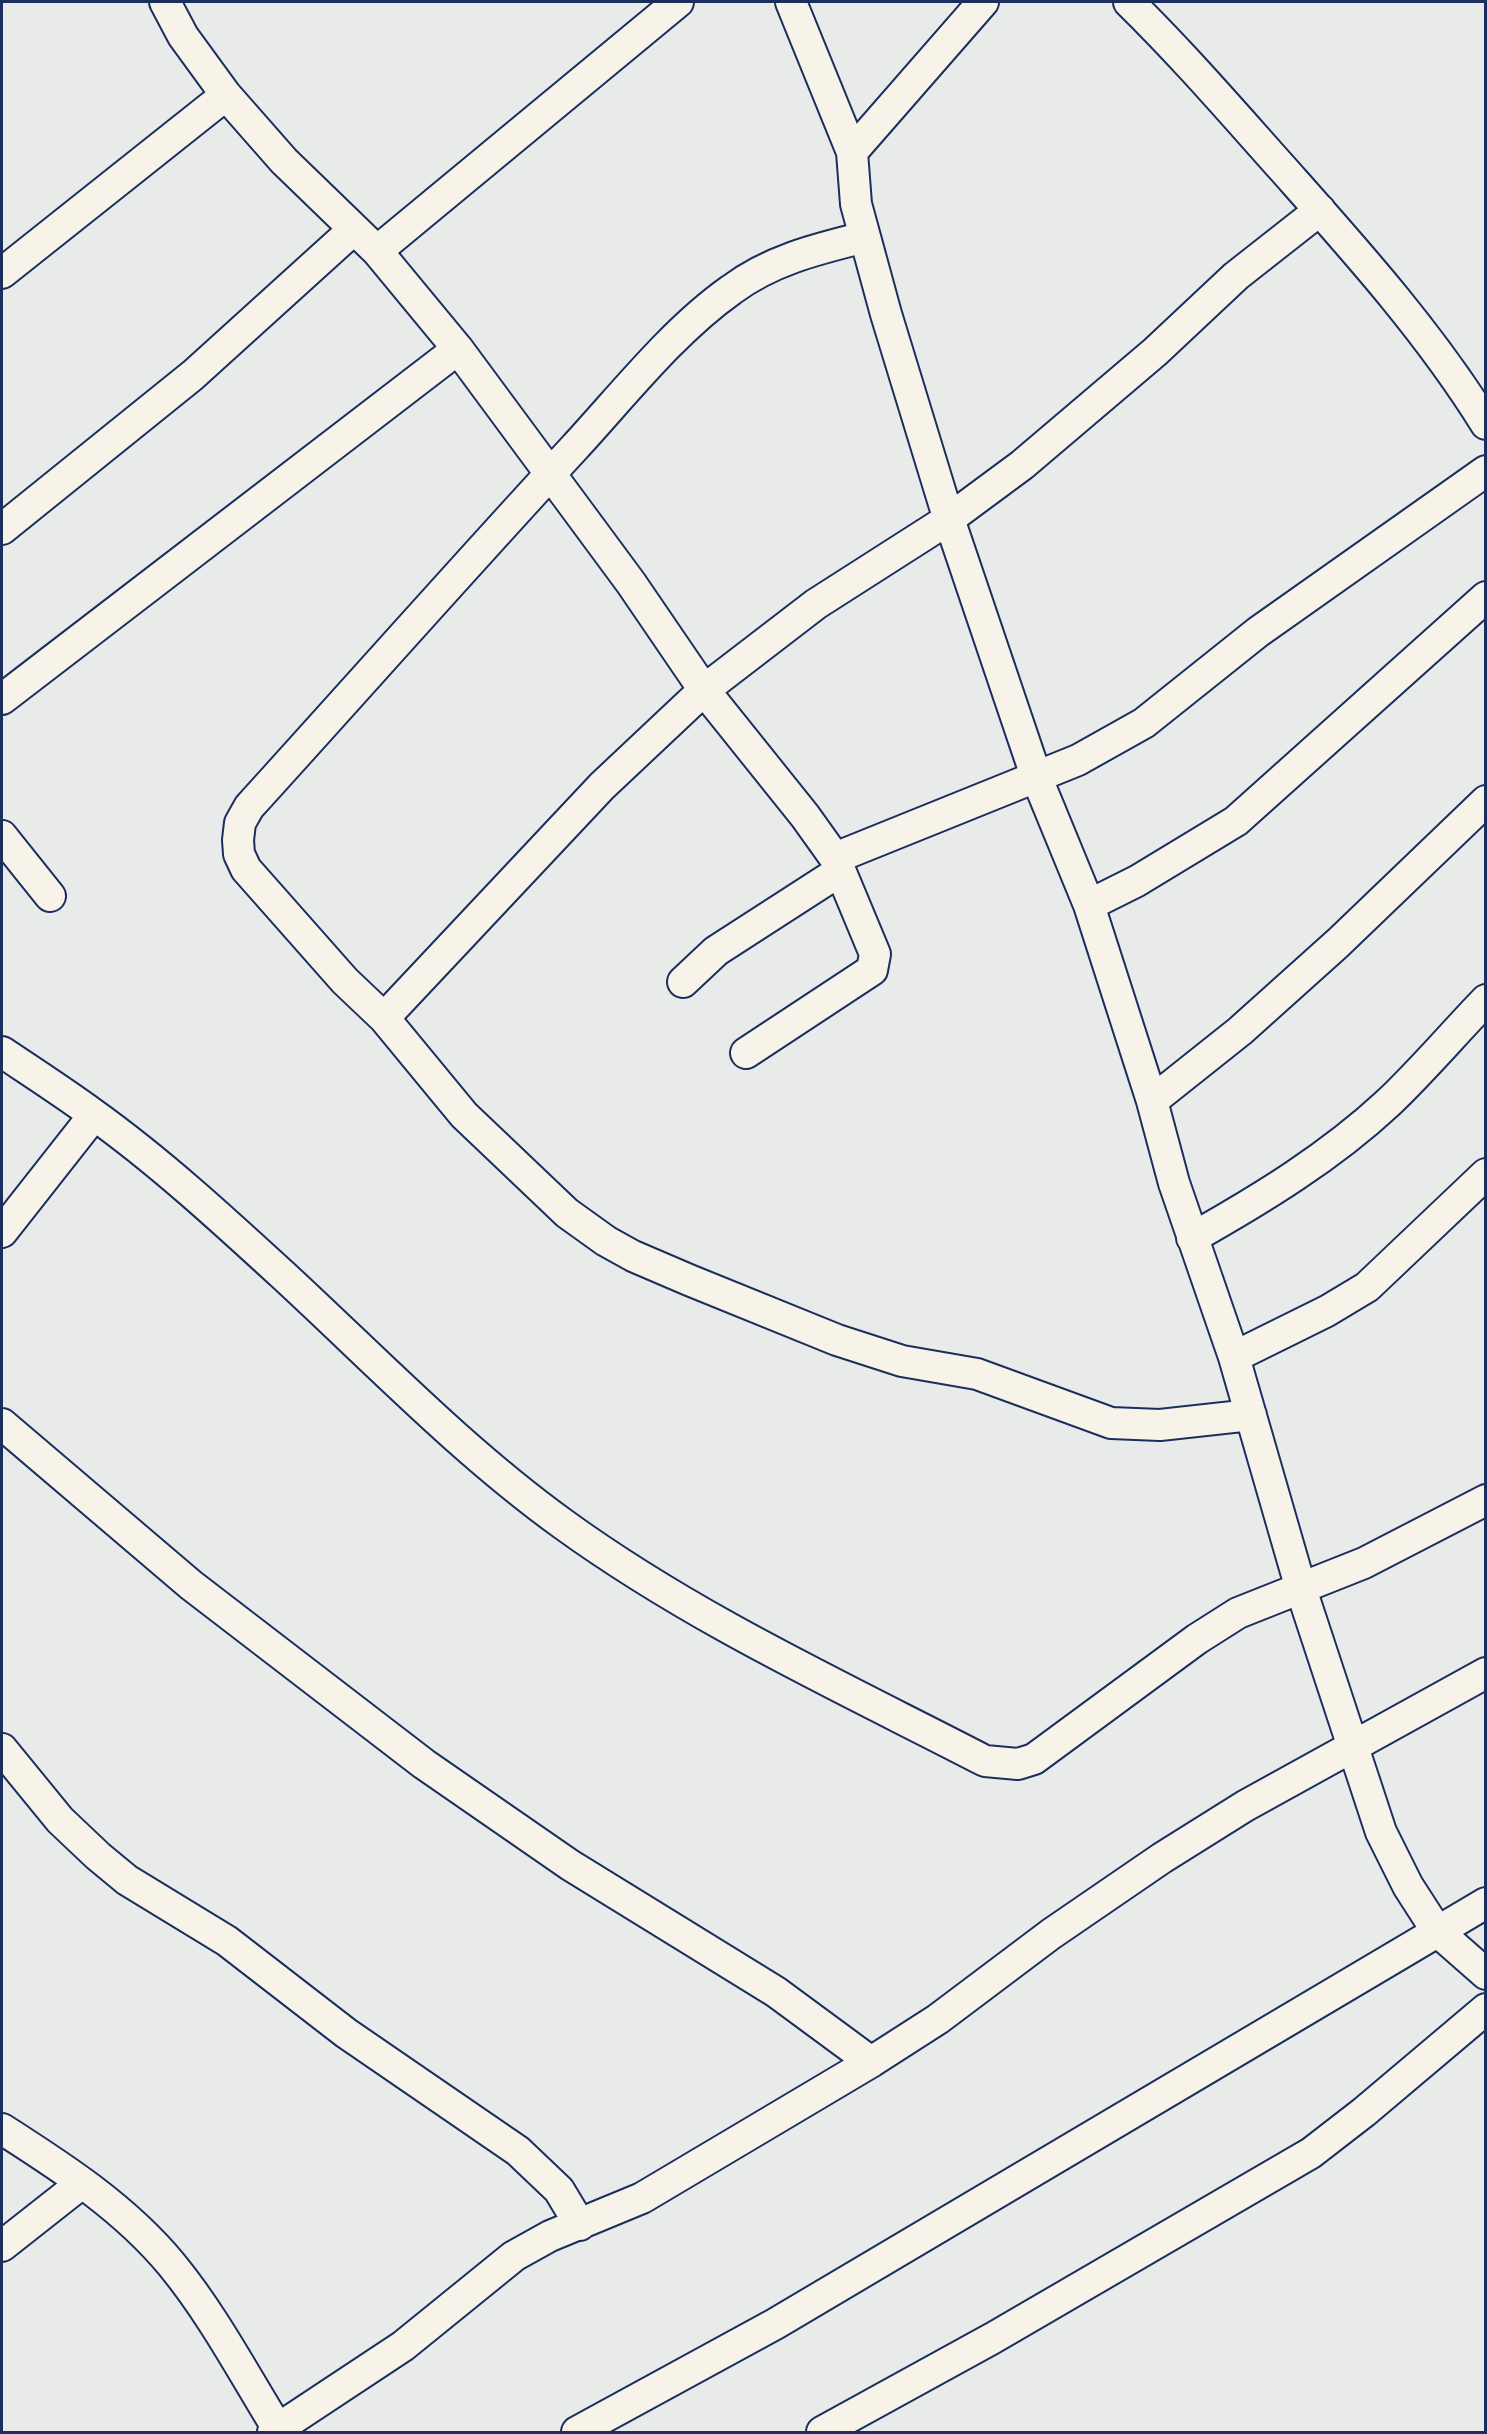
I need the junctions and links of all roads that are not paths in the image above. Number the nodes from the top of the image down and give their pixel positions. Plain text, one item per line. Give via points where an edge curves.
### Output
1 (165, 2) edge
2 (678, 2) edge
3 (791, 2) edge
4 (983, 2) edge
5 (1129, 2) edge
6 (226, 96) junction
7 (852, 152) junction
8 (1320, 210) junction
9 (353, 230) junction
10 (865, 237) junction
11 (377, 251) junction
12 (2, 273) edge
13 (458, 349) junction
14 (1485, 424) edge
15 (1485, 471) edge
16 (550, 474) junction
17 (949, 519) junction
18 (2, 529) edge
19 (1485, 597) edge
20 (704, 690) junction
21 (2, 699) edge
22 (1036, 776) junction
23 (1485, 801) edge
24 (2, 836) edge
25 (837, 865) junction
26 (50, 896) dead end
27 (1089, 905) junction
28 (683, 982) dead end
29 (1485, 1000) edge
30 (384, 1018) junction
31 (2, 1052) edge
32 (746, 1053) dead end
33 (1152, 1101) junction
34 (94, 1115) junction
35 (1485, 1174) edge
36 (2, 1232) edge
37 (1192, 1238) junction
38 (1234, 1358) junction
39 (1251, 1415) junction
40 (2, 1424) edge
41 (1485, 1500) edge
42 (1301, 1589) junction
43 (1485, 1673) edge
44 (1353, 1747) junction
45 (2, 1749) edge
46 (1485, 1903) edge
47 (1437, 1931) junction
48 (1485, 1974) edge
49 (1485, 2009) edge
50 (871, 2062) junction
51 (2, 2129) edge
52 (82, 2182) junction
53 (580, 2224) junction
54 (2, 2246) edge
55 (275, 2431) edge
56 (577, 2433) edge
57 (822, 2433) edge

1 - 6 street via 183,36
2 - 11 street
3 - 7 street
4 - 7 street
5 - 8 street
6 - 9 street
6 - 12 street
7 - 10 street via 856,204
8 - 14 street via 1449,370
8 - 17 street via 1236,276 1086,413
9 - 11 street
9 - 18 street via 193,375
10 - 16 street via 773,264 731,290 687,328
10 - 17 street
11 - 13 street
13 - 16 street
13 - 21 street
15 - 22 street via 1257,632 1144,723 1078,760
16 - 20 street
16 - 30 street via 249,807 240,823 239,854 246,869 337,972
17 - 20 street via 816,604
17 - 22 street
19 - 27 street via 1236,821
20 - 25 street via 805,816
20 - 30 street via 594,794
22 - 25 street
22 - 27 street
23 - 33 street via 1330,951 1240,1031
24 - 26 street
25 - 28 street via 716,951
25 - 32 street via 875,954 875,964 872,970
27 - 33 street
29 - 37 street via 1388,1103 1283,1183
30 - 39 street via 442,1092 495,1145 567,1213 633,1256 746,1305 870,1351 902,1361 977,1374 1111,1423 1160,1425
31 - 34 street
33 - 37 street
34 - 36 street
34 - 42 street via 240,1236 379,1368 562,1524 725,1626 985,1761 1018,1764 1034,1759 1205,1634 1238,1613
35 - 38 street via 1367,1287
37 - 38 street
38 - 39 street
39 - 42 street
40 - 50 street via 190,1585 424,1764 570,1866 776,1992
41 - 42 street via 1383,1554
42 - 44 street
43 - 44 street
44 - 47 street via 1381,1832 1408,1886
44 - 50 street via 1245,1806 1162,1858 1051,1934 938,2019
45 - 53 street via 60,1820 127,1880 227,1941 346,2032 518,2151 560,2190
46 - 47 street
47 - 48 street
47 - 56 street via 775,2324
49 - 57 street via 1311,2153
50 - 53 street via 642,2198
51 - 52 street
52 - 54 street
52 - 55 street via 115,2208 171,2264 204,2309
53 - 55 street via 514,2256 403,2346

